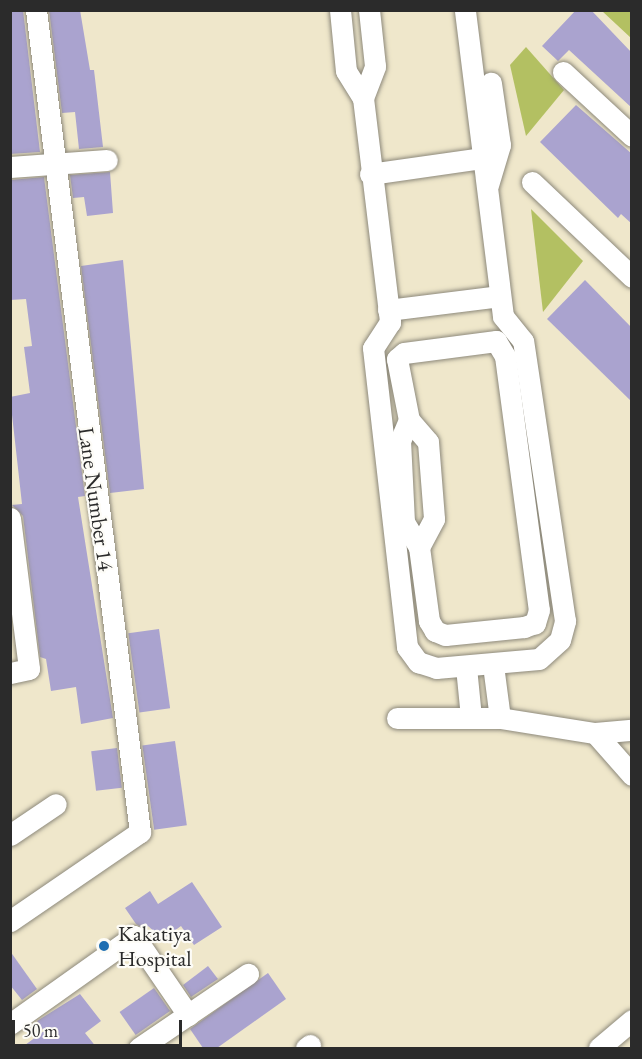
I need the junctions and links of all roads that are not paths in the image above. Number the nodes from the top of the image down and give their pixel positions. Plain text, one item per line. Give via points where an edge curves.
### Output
1 (36, 10) edge
2 (327, 10) edge
3 (340, 10) edge
4 (369, 10) edge
5 (465, 10) edge
6 (342, 32) junction
7 (563, 72) dead end
8 (492, 83) dead end
9 (363, 98) junction
10 (632, 136) edge
11 (483, 158) junction
12 (107, 160) dead end
13 (54, 161) junction
14 (10, 167) edge
15 (370, 174) junction
16 (532, 183) dead end
17 (487, 187) junction
18 (632, 277) edge
19 (500, 296) junction
20 (388, 310) junction
21 (409, 420) junction
22 (396, 492) junction
23 (548, 501) junction
24 (525, 504) junction
25 (10, 518) edge
26 (419, 547) junction
27 (493, 665) junction
28 (466, 667) junction
29 (20, 671) edge
30 (471, 717) junction
31 (397, 718) dead end
32 (500, 718) junction
33 (632, 730) edge
34 (595, 733) junction
35 (632, 775) edge
36 (56, 804) dead end
37 (10, 835) edge
38 (10, 921) edge
39 (248, 974) dead end
40 (188, 1014) junction
41 (632, 1020) edge
42 (10, 1024) edge
43 (138, 1048) edge
44 (600, 1048) edge

1 - 13 street, Lane Number 14
2 - 6 street
3 - 6 street
4 - 9 street via 375,66
5 - 11 street
6 - 9 street via 346,71
7 - 10 street
8 - 17 street via 500,145
9 - 15 street
11 - 15 street
11 - 17 street
12 - 13 street
13 - 14 street
13 - 38 street, Lane Number 14 via 140,832
15 - 20 street
16 - 18 street
17 - 19 street
19 - 20 street
19 - 23 street via 503,316 524,341
20 - 22 street via 390,322 373,348
21 - 22 street via 400,441
21 - 24 street via 398,366 400,356 496,341 500,344
21 - 26 street via 428,442 434,519
22 - 26 street via 404,522
22 - 28 street via 410,655 426,666
23 - 24 street
23 - 27 street via 565,621 560,640 539,659
24 - 26 street via 539,610 530,625 445,635 435,631 429,621
25 - 29 street
27 - 28 street
27 - 32 street
28 - 30 street
30 - 31 street
30 - 32 street
32 - 34 street
33 - 34 street
34 - 35 street
36 - 37 street
39 - 40 street
40 - 42 street via 134,936
40 - 43 street
41 - 44 street

